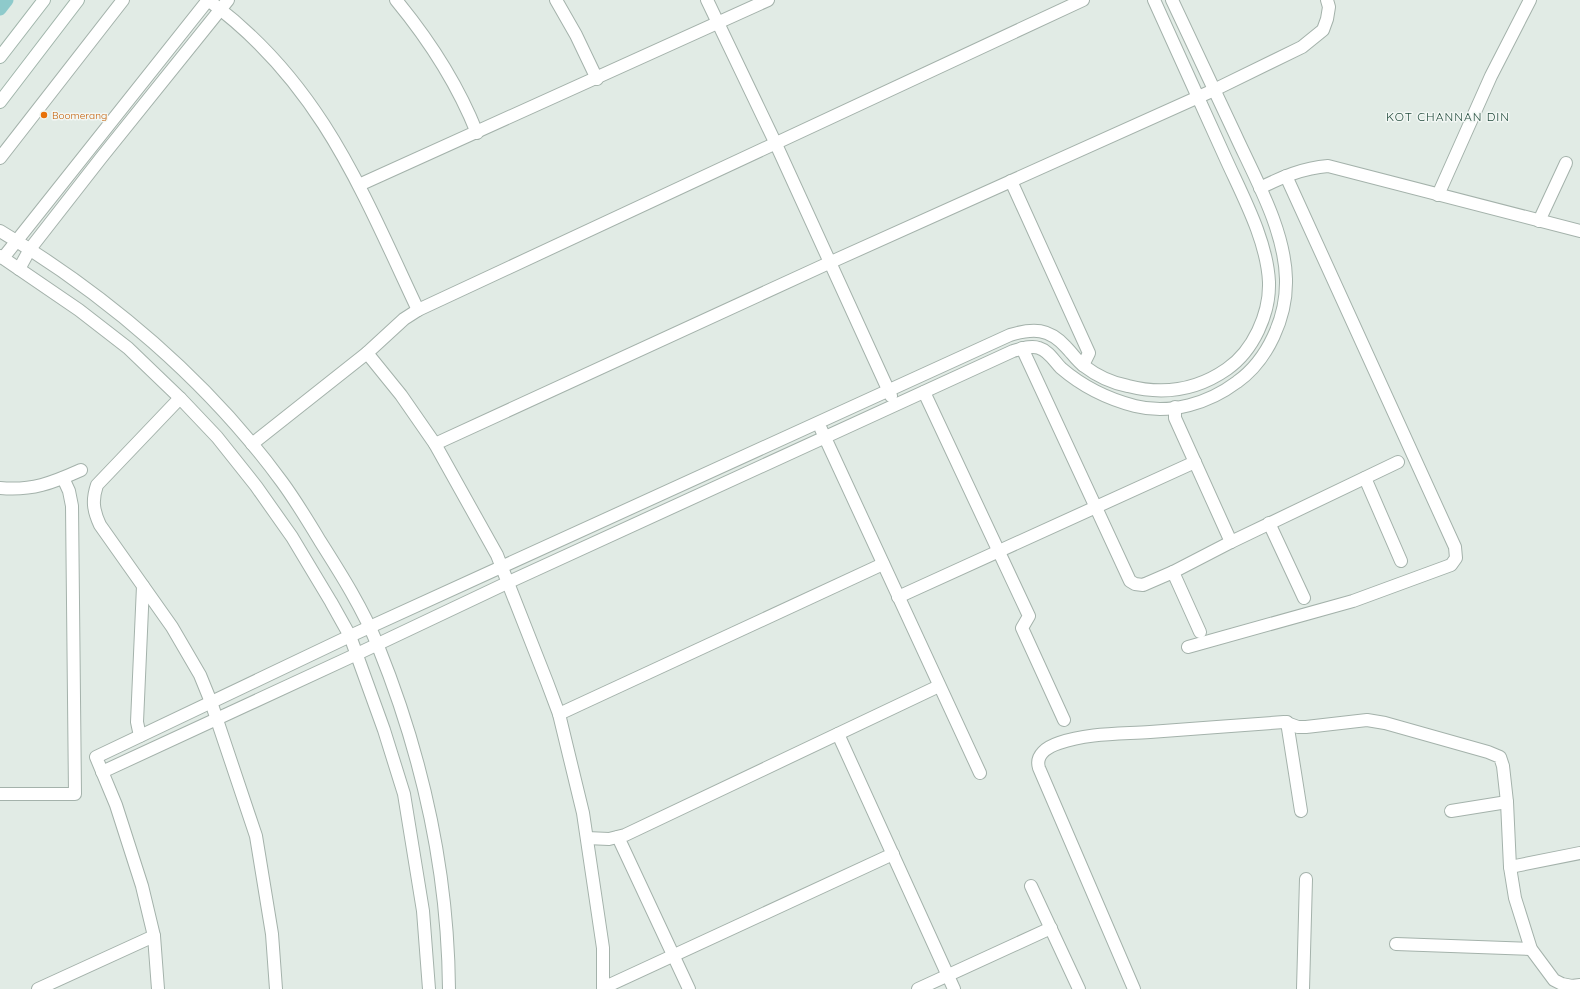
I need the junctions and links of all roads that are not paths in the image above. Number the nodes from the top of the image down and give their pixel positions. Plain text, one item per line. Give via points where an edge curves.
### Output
1 (44, 0) edge
2 (78, 0) edge
3 (123, 0) edge
4 (208, 0) edge
5 (396, 0) edge
6 (556, 0) edge
7 (707, 0) edge
8 (768, 0) edge
9 (1083, 0) edge
10 (1154, 0) edge
11 (1172, 0) edge
12 (1327, 0) edge
13 (1530, 0) edge
14 (224, 5) edge
15 (718, 23) junction
16 (0, 57) edge
17 (596, 79) junction
18 (1214, 90) junction
19 (1198, 97) junction
20 (0, 102) edge
21 (477, 133) junction
22 (775, 142) junction
23 (0, 158) edge
24 (1566, 163) dead end
25 (1286, 176) junction
26 (1011, 181) junction
27 (359, 185) junction
28 (1260, 188) junction
29 (1438, 196) junction
30 (1539, 221) junction
31 (0, 231) edge
32 (1580, 231) edge
33 (16, 240) junction
34 (30, 249) junction
35 (1, 257) edge
36 (830, 262) junction
37 (19, 269) junction
38 (418, 310) junction
39 (1022, 348) junction
40 (367, 353) junction
41 (1083, 365) junction
42 (889, 390) junction
43 (924, 392) junction
44 (180, 398) junction
45 (895, 405) junction
46 (1175, 407) junction
47 (817, 423) junction
48 (825, 436) junction
49 (252, 444) junction
50 (435, 444) junction
51 (1195, 462) junction
52 (1398, 462) dead end
53 (80, 470) dead end
54 (63, 478) junction
55 (1365, 478) junction
56 (0, 488) edge
57 (1096, 508) junction
58 (1269, 523) junction
59 (1231, 542) junction
60 (998, 551) junction
61 (1401, 561) dead end
62 (884, 564) junction
63 (503, 567) junction
64 (1174, 572) junction
65 (509, 582) junction
66 (143, 586) junction
67 (898, 596) junction
68 (1304, 598) dead end
69 (369, 628) junction
70 (1200, 632) dead end
71 (350, 636) junction
72 (378, 644) junction
73 (1188, 647) dead end
74 (357, 654) junction
75 (939, 686) junction
76 (211, 702) junction
77 (559, 714) junction
78 (217, 719) junction
79 (1064, 720) dead end
80 (1287, 722) junction
81 (838, 734) junction
82 (140, 736) junction
83 (102, 772) junction
84 (980, 773) dead end
85 (0, 794) edge
86 (1507, 802) junction
87 (1301, 811) dead end
88 (1451, 811) dead end
89 (618, 837) junction
90 (587, 838) junction
91 (1580, 853) edge
92 (893, 854) junction
93 (1510, 866) junction
94 (1306, 879) dead end
95 (1031, 886) dead end
96 (1051, 928) junction
97 (154, 936) junction
98 (1396, 944) dead end
99 (1531, 949) junction
100 (674, 954) junction
101 (948, 975) junction
102 (1580, 984) edge
103 (603, 988) edge
104 (38, 989) edge
105 (158, 989) edge
106 (276, 989) edge
107 (429, 989) edge
108 (449, 989) edge
109 (689, 989) edge
110 (918, 989) edge
111 (954, 989) edge
112 (1079, 989) edge
113 (1134, 989) edge
114 (1303, 989) edge

1 - 16 street
2 - 20 street
3 - 23 street
4 - 14 street
4 - 33 street
5 - 21 street via 443,65
6 - 17 street via 576,35
7 - 15 street
8 - 15 street
9 - 22 street
10 - 19 street
11 - 18 street
12 - 18 street via 1327,19 1314,39
13 - 29 street via 1491,76
14 - 27 street via 306,97 332,135
14 - 34 street
15 - 17 street
15 - 22 street
17 - 21 street
18 - 19 street
18 - 28 street
19 - 26 street
19 - 41 street via 1263,247 1269,283 1267,303 1260,325 1253,341 1231,366 1207,382 1191,387 1160,391 1128,386 1113,382
21 - 27 street
22 - 36 street
22 - 38 street
24 - 30 street
25 - 28 street
25 - 29 street via 1310,167 1328,166
25 - 73 street via 1416,457 1455,546 1456,558 1451,564 1353,601
26 - 36 street
26 - 41 street via 1089,353
27 - 38 street
28 - 46 street via 1279,237 1285,264 1284,304 1276,330 1267,349 1241,379 1212,398
29 - 30 street
30 - 32 street
31 - 33 street
33 - 34 street
33 - 35 street
34 - 37 street
34 - 49 street via 147,337 196,382
35 - 37 street
36 - 42 street
36 - 50 street
37 - 44 street via 79,310 128,348
38 - 40 street via 404,319
39 - 43 street
39 - 46 street via 1040,348 1084,385 1118,402 1138,407
39 - 57 street
40 - 49 street
40 - 50 street via 401,395
41 - 42 street via 1053,336 1044,331 1027,330 1010,335
42 - 45 street
42 - 47 street
43 - 45 street
43 - 60 street
44 - 66 street via 97,485 93,498 94,512 100,525
44 - 71 street via 217,437 256,486 292,537
45 - 48 street
46 - 51 street via 1175,418
47 - 48 street
47 - 63 street
48 - 62 street
48 - 65 street
49 - 69 street via 283,483 332,559
50 - 63 street
51 - 57 street
51 - 59 street
52 - 55 street
53 - 54 street
54 - 56 street via 29,489
54 - 85 street via 72,506 75,794
55 - 58 street
55 - 61 street
57 - 60 street
57 - 64 street via 1130,581 1143,584
58 - 59 street
58 - 68 street
59 - 64 street
60 - 67 street
60 - 79 street via 1029,616 1022,628
62 - 67 street
62 - 77 street
63 - 65 street
63 - 69 street
64 - 70 street
65 - 72 street
65 - 77 street
66 - 76 street via 172,627 200,675
66 - 82 street via 137,722
67 - 75 street
69 - 71 street
69 - 72 street
71 - 74 street
71 - 76 street
72 - 74 street
72 - 108 street via 423,781 436,843
74 - 78 street
74 - 107 street via 404,794 423,911
75 - 81 street
75 - 84 street
76 - 78 street
76 - 82 street
77 - 90 street
78 - 83 street
78 - 106 street via 256,836 272,934
80 - 86 street via 1298,727 1306,727 1366,720 1488,752 1502,760
80 - 87 street
80 - 113 street via 1090,736 1059,743 1046,749 1039,757 1039,768
81 - 89 street
81 - 92 street
82 - 83 street via 96,757
83 - 97 street via 131,847
86 - 88 street
86 - 93 street
89 - 90 street
89 - 100 street
90 - 103 street via 603,948
91 - 93 street
92 - 100 street
92 - 101 street
93 - 99 street via 1514,898
94 - 114 street
95 - 96 street
96 - 101 street
96 - 112 street
97 - 104 street
97 - 105 street
98 - 99 street
99 - 102 street via 1554,980 1572,986
100 - 103 street
100 - 109 street
101 - 110 street
101 - 111 street

